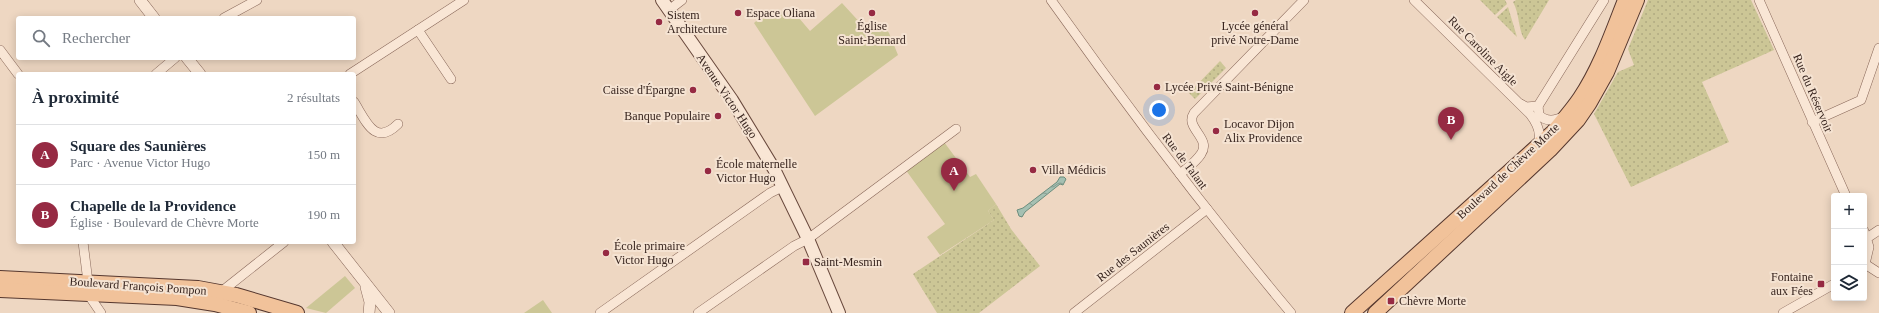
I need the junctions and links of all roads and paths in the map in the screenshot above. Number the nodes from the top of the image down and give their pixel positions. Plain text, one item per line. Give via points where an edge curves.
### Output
1 (140, 0) edge
2 (257, 0) edge
3 (464, 0) edge
4 (662, 0) edge
5 (682, 0) edge
6 (1051, 0) edge
7 (1304, 0) edge
8 (1414, 0) edge
9 (1604, 0) edge
10 (1625, 0) edge
11 (1637, 0) edge
12 (1759, 0) edge
13 (669, 10) junction
14 (152, 16) edge
15 (228, 16) edge
16 (418, 30) junction
17 (1879, 48) edge
18 (0, 50) edge
19 (173, 60) edge
20 (189, 60) edge
21 (16, 72) edge
22 (158, 72) edge
23 (198, 72) edge
24 (353, 72) edge
25 (451, 79) dead end
26 (1518, 102) junction
27 (356, 105) edge
28 (1538, 106) junction
29 (1566, 115) junction
30 (1812, 122) junction
31 (398, 124) dead end
32 (956, 129) dead end
33 (1534, 150) junction
34 (1180, 174) junction
35 (782, 187) junction
36 (1845, 193) edge
37 (1207, 210) junction
38 (1879, 230) edge
39 (1867, 234) edge
40 (808, 239) junction
41 (1867, 240) edge
42 (83, 244) edge
43 (281, 244) edge
44 (335, 244) edge
45 (1867, 257) edge
46 (1867, 267) edge
47 (1879, 273) edge
48 (0, 278) edge
49 (363, 281) junction
50 (1831, 286) edge
51 (88, 288) junction
52 (0, 290) edge
53 (221, 292) junction
54 (383, 308) edge
55 (228, 310) edge
56 (369, 312) edge
57 (101, 313) edge
58 (249, 313) edge
59 (297, 313) edge
60 (389, 313) edge
61 (600, 313) edge
62 (698, 313) edge
63 (839, 313) edge
64 (1074, 313) edge
65 (1291, 313) edge
66 (1352, 313) edge
67 (1375, 313) edge
68 (1783, 313) edge

1 - 14 street
2 - 15 street
3 - 16 street
4 - 13 main road, Avenue Victor Hugo
5 - 13 street
6 - 34 street, Rue de Talant
7 - 34 street via 1192,116 1192,125 1204,147 1198,158
8 - 26 street, Rue Caroline Aigle
9 - 28 street
10 - 29 main road, Boulevard de Chèvre Morte via 1600,62 1580,98
11 - 67 main road, Boulevard de Chèvre Morte via 1603,80 1578,120 1550,150
12 - 30 street, Rue du Réservoir
13 - 35 main road, Avenue Victor Hugo via 732,100 774,169
16 - 24 street
16 - 25 street
17 - 30 street via 1861,100
18 - 21 street
19 - 22 street
20 - 23 street
26 - 28 street, Rue Caroline Aigle via 1526,107
26 - 33 street, Rue Caroline Aigle via 1538,126 1540,138
27 - 31 street via 375,132 390,132
28 - 29 street via 1539,115 1546,120 1555,120
29 - 33 main road, Boulevard de Chèvre Morte
30 - 36 street, Rue du Réservoir
32 - 40 street
33 - 66 main road, Boulevard de Chèvre Morte
34 - 37 street, Rue de Talant
35 - 40 main road, Avenue Victor Hugo
35 - 61 street
37 - 64 street, Rue des Saunières
37 - 65 street, Rue de Talant
38 - 39 street
40 - 62 street via 794,246
40 - 63 main road, Avenue Victor Hugo
41 - 45 street
42 - 51 street
43 - 53 street
44 - 49 street
46 - 47 street
48 - 51 main road, Boulevard François Pompon
49 - 54 street
49 - 56 street via 368,293
50 - 68 street
51 - 52 main road, Boulevard François Pompon
51 - 53 main road, Boulevard François Pompon via 178,286
51 - 55 main road, Boulevard François Pompon via 184,299
51 - 57 street
53 - 59 main road, Boulevard François Pompon
54 - 60 street
55 - 58 main road, Boulevard François Pompon

